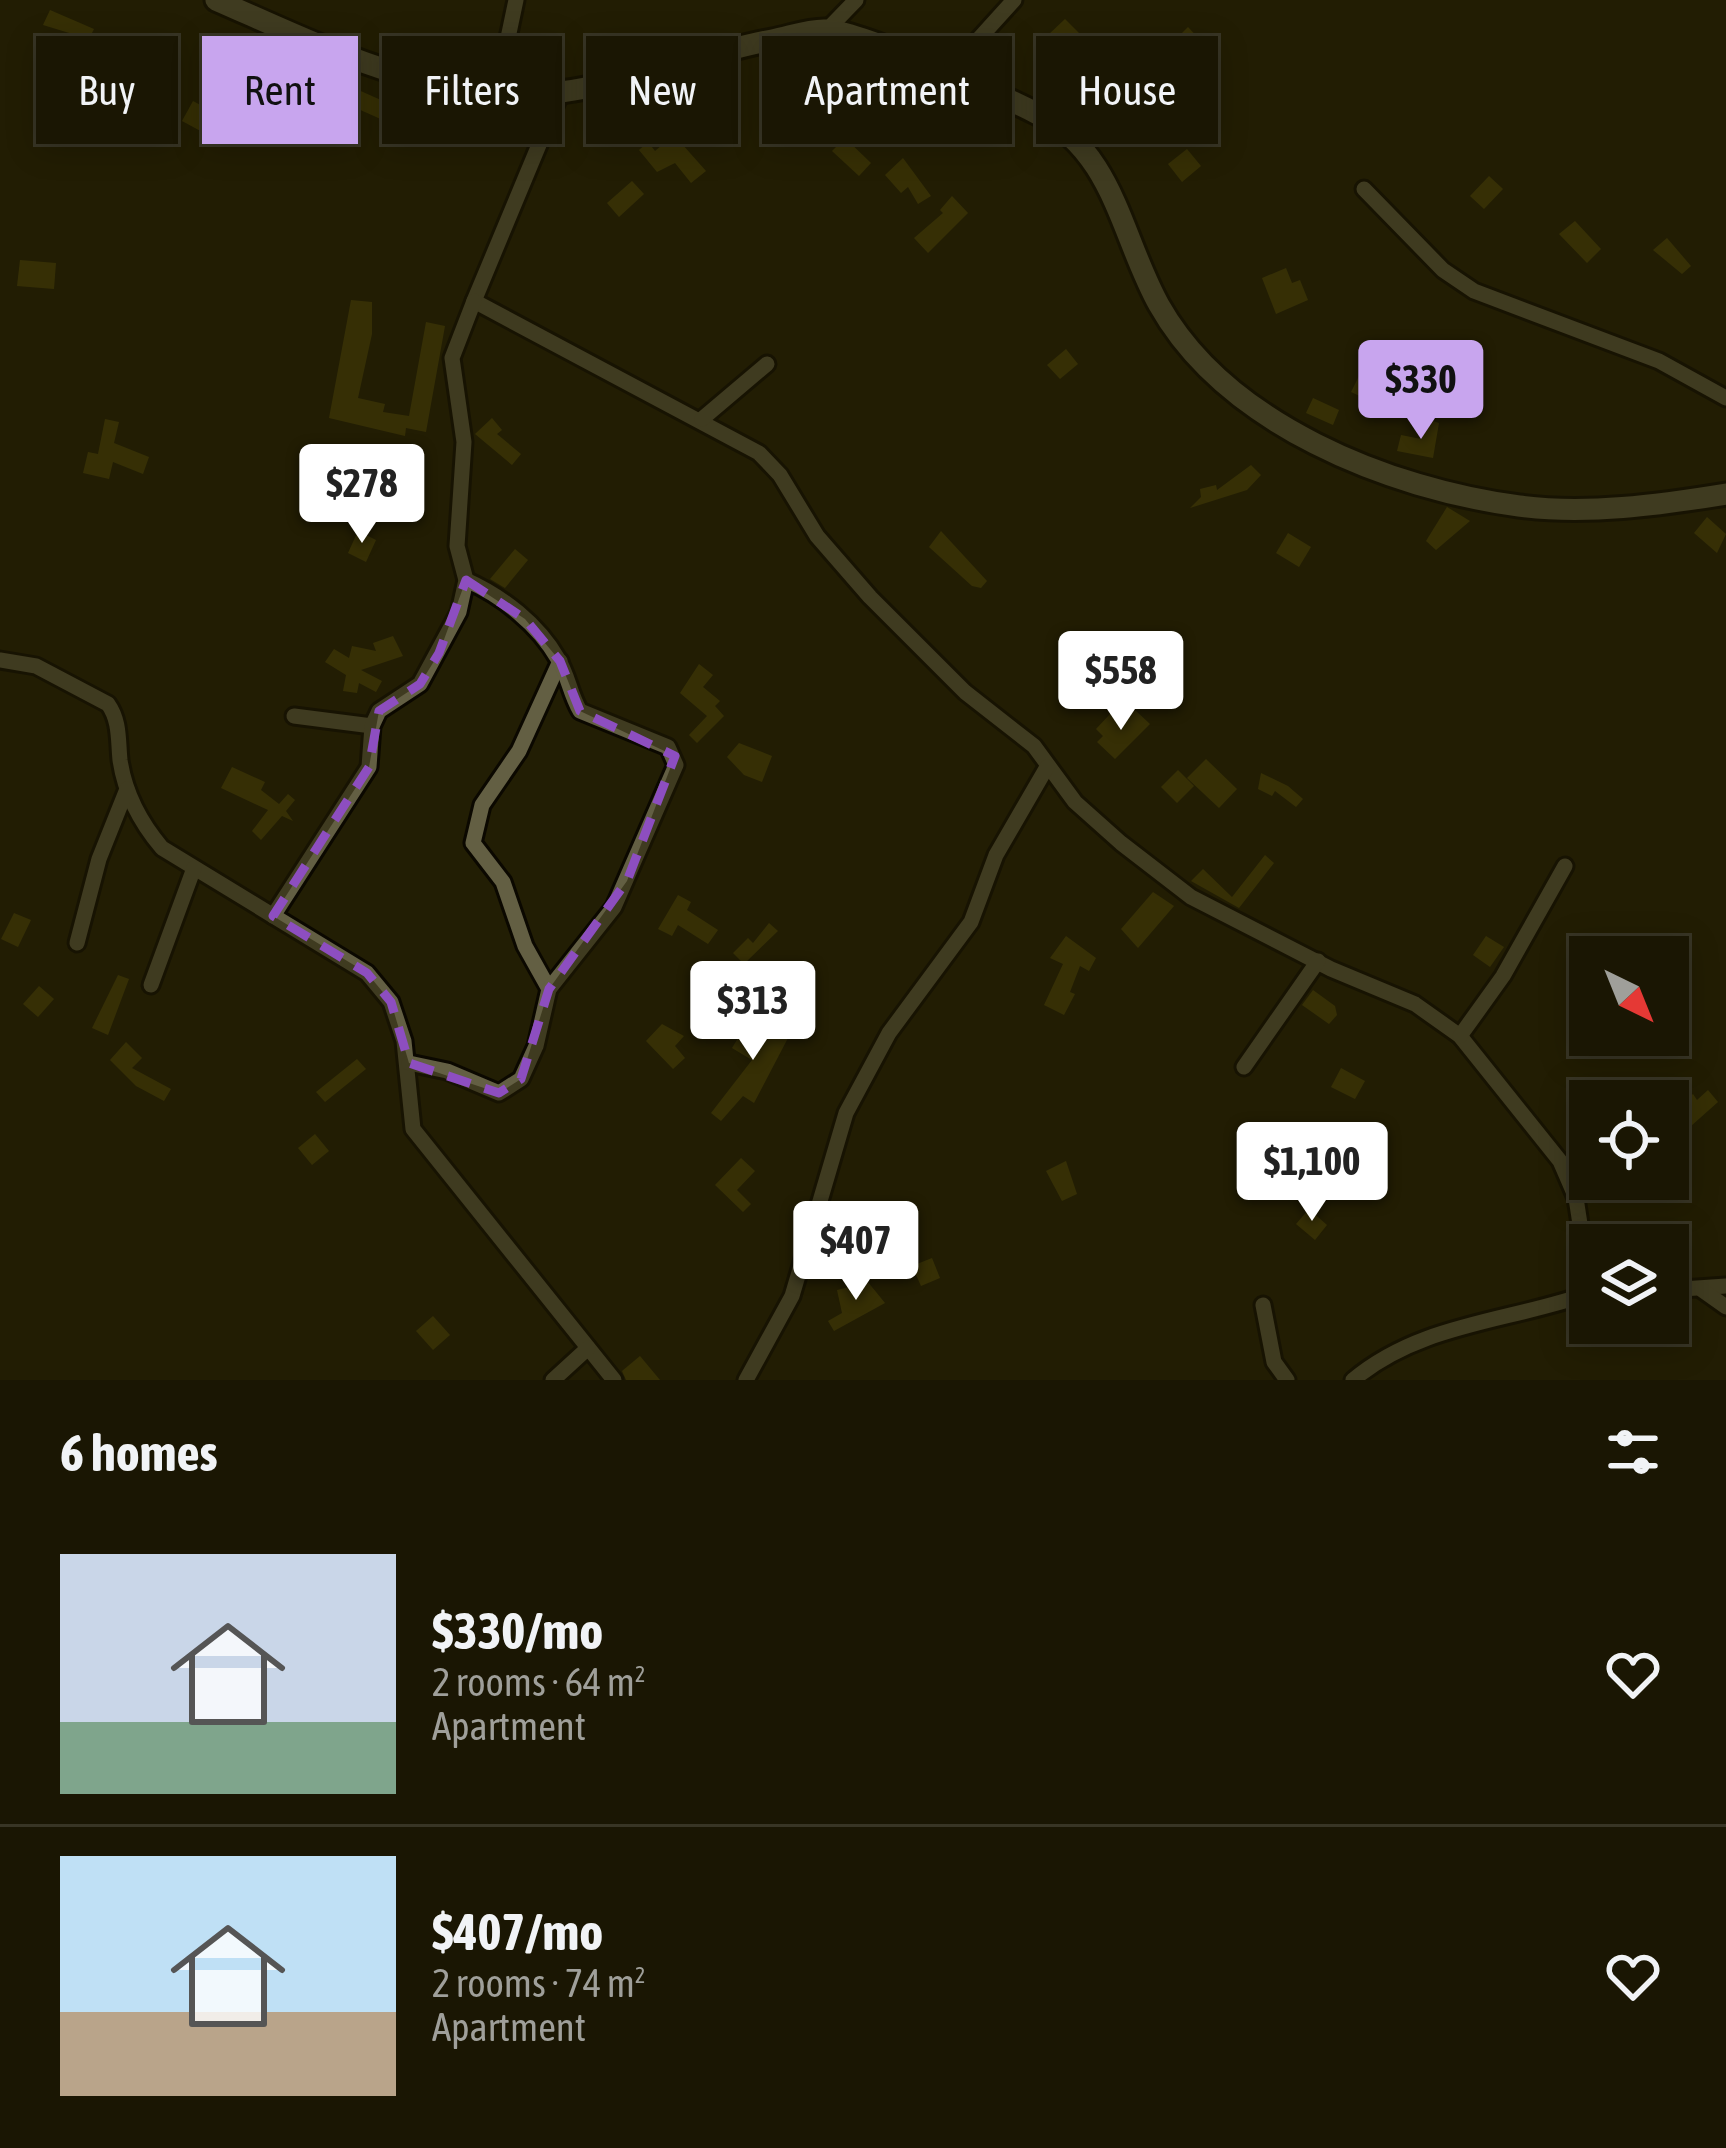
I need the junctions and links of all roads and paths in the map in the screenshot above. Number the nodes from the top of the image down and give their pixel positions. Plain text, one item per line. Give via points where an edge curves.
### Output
1 (216, 0) edge
2 (516, 0) edge
3 (856, 0) edge
4 (1014, 0) edge
5 (827, 29) junction
6 (508, 36) edge
7 (846, 36) edge
8 (981, 36) edge
9 (382, 68) edge
10 (562, 92) edge
11 (1012, 103) edge
12 (539, 144) edge
13 (1364, 189) dead end
14 (474, 302) junction
15 (767, 364) dead end
16 (1726, 398) edge
17 (702, 419) junction
18 (1726, 494) edge
19 (466, 580) junction
20 (0, 660) edge
21 (560, 661) junction
22 (294, 716) dead end
23 (372, 727) junction
24 (1047, 767) junction
25 (127, 789) junction
26 (1565, 866) dead end
27 (194, 868) junction
28 (273, 916) junction
29 (77, 944) dead end
30 (1318, 961) junction
31 (151, 986) dead end
32 (549, 989) junction
33 (1460, 1036) junction
34 (409, 1063) junction
35 (1244, 1067) dead end
36 (1580, 1224) edge
37 (1726, 1286) edge
38 (1689, 1290) edge
39 (1702, 1290) junction
40 (1569, 1299) edge
41 (1263, 1305) dead end
42 (1726, 1307) edge
43 (588, 1348) junction
44 (553, 1380) edge
45 (614, 1380) edge
46 (746, 1380) edge
47 (1287, 1380) edge
48 (1353, 1380) edge

1 - 9 street
2 - 6 street
3 - 5 street
4 - 8 street
5 - 7 street
5 - 10 street
11 - 18 street via 1077,139 1102,175 1158,304 1208,373 1301,438 1519,506
12 - 14 street
13 - 16 street via 1474,291 1659,361
14 - 17 street
14 - 19 street via 452,358 464,442 457,547
15 - 17 street
17 - 24 street via 770,464 870,597 964,692 1034,746
19 - 21 street via 496,593
19 - 23 street via 429,670 386,704
20 - 25 street via 36,667 108,704
21 - 32 street via 519,752 482,805 473,843 503,882
21 - 32 street via 580,711 668,747 676,765 614,908
22 - 23 street
23 - 28 street via 369,767
24 - 30 street via 1075,802 1191,897
24 - 46 street via 996,855 971,922 889,1033 846,1113 792,1296
25 - 27 street via 142,825
25 - 29 street
26 - 33 street
27 - 28 street
27 - 31 street
28 - 34 street via 367,973 391,1002
30 - 33 street via 1414,1004
30 - 35 street
32 - 34 street via 536,1046 510,1089 499,1093
33 - 36 street via 1560,1162
34 - 43 street via 413,1129
37 - 39 street
38 - 39 street
39 - 42 street
40 - 48 street via 1411,1341
41 - 47 street via 1274,1362
43 - 44 street
43 - 45 street

